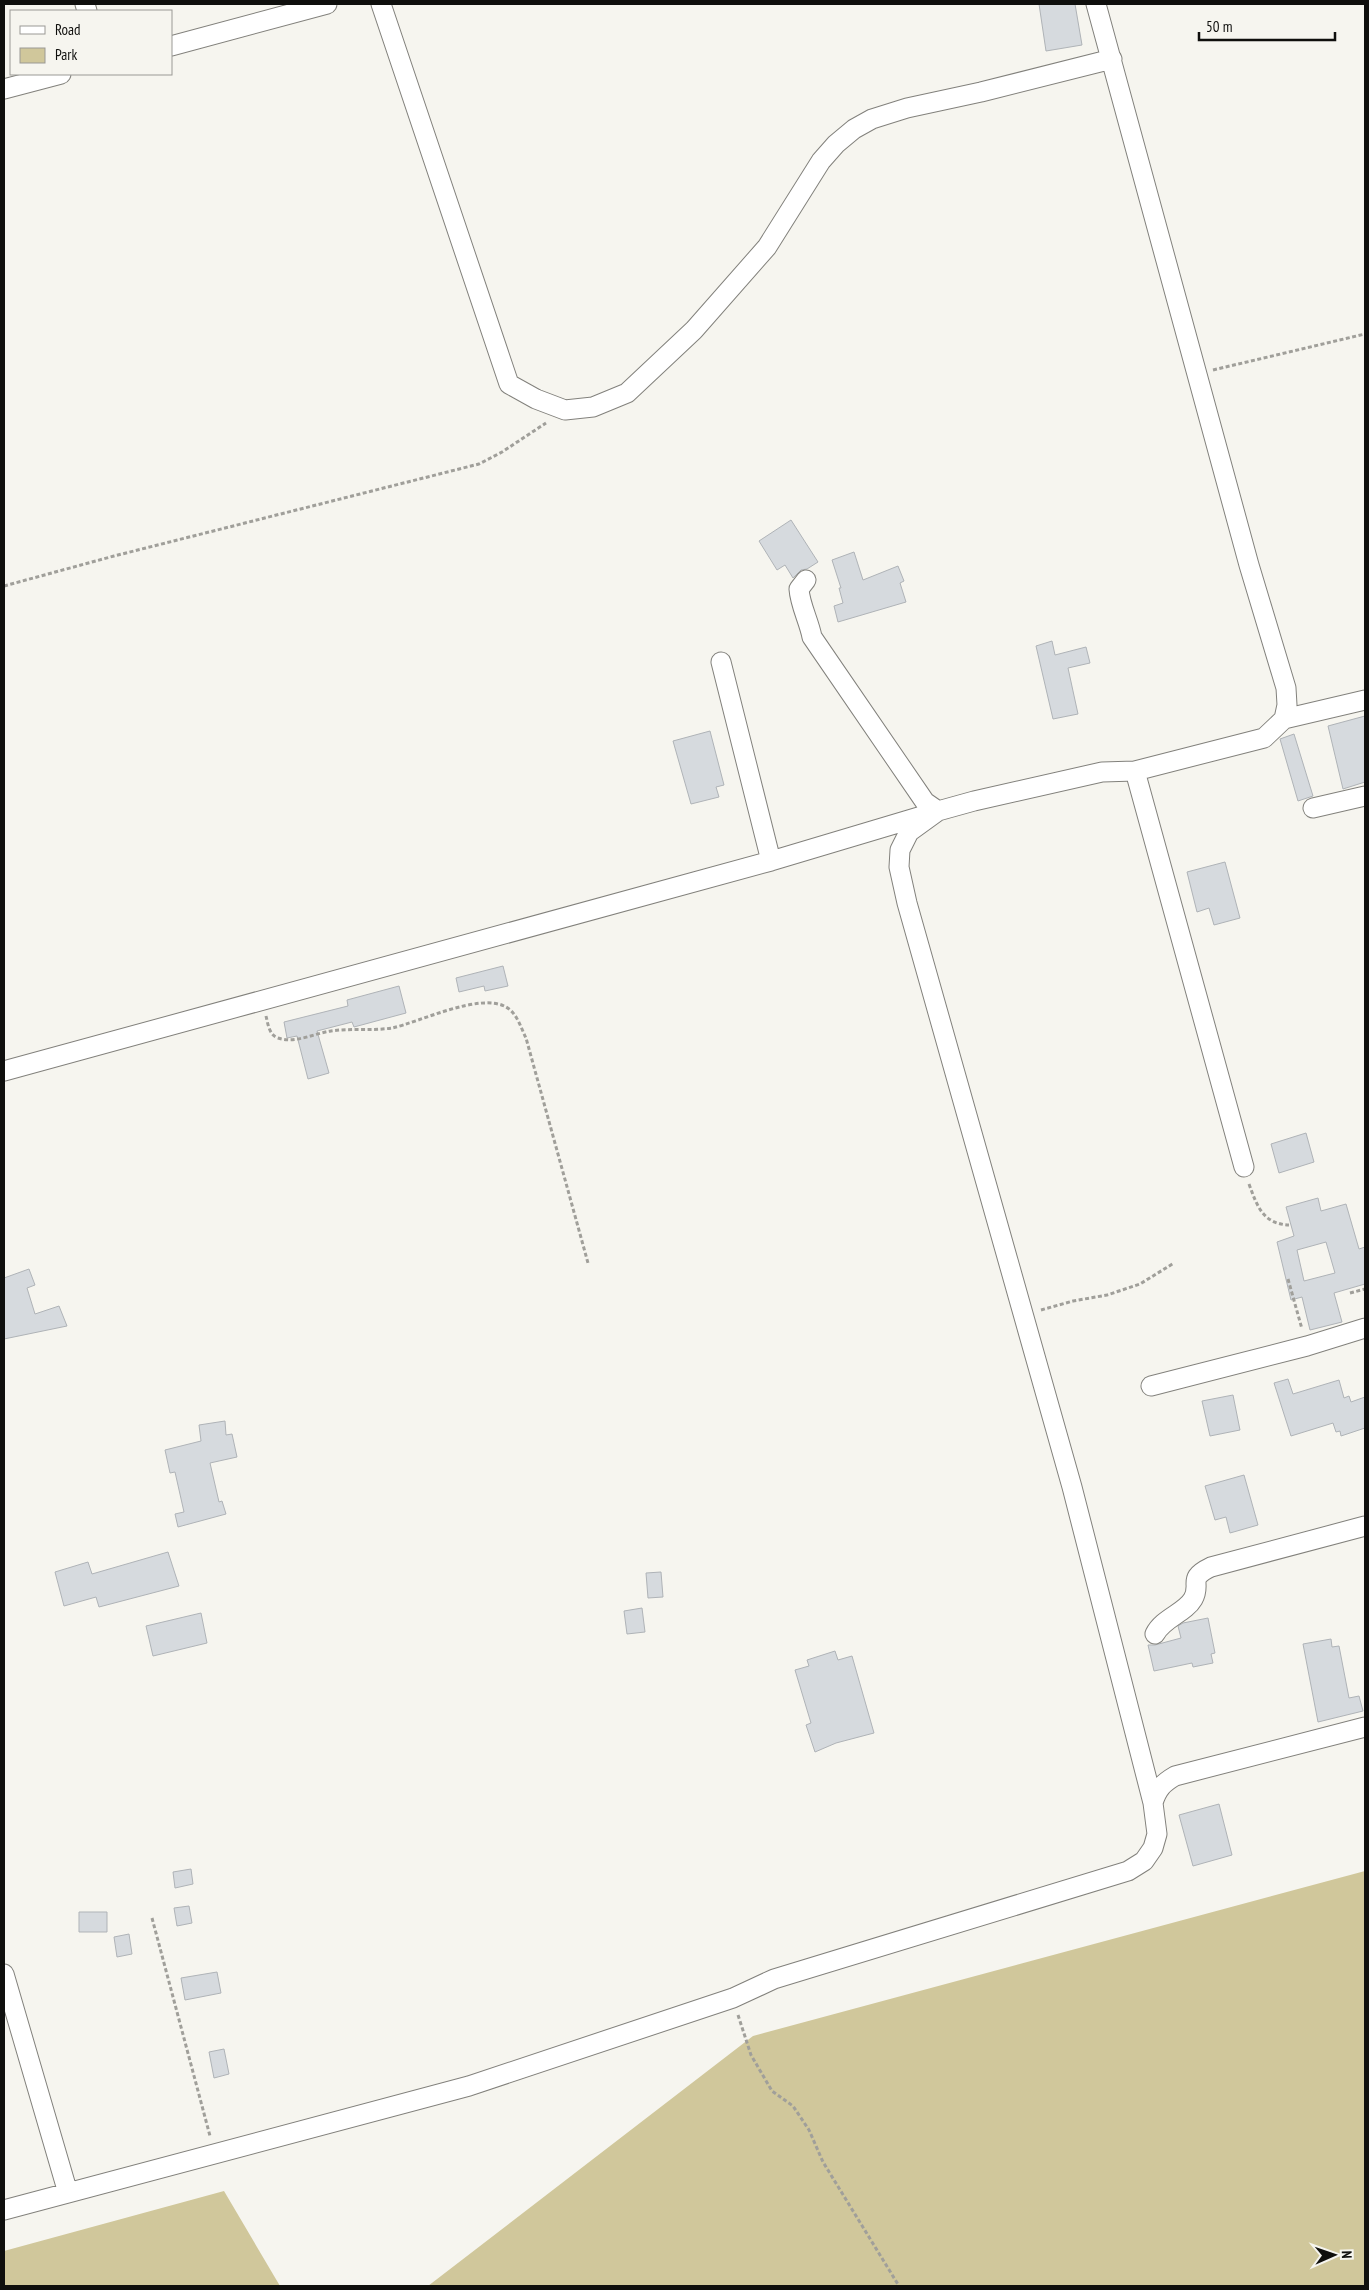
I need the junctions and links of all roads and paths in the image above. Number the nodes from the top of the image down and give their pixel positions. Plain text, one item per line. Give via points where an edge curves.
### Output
1 (327, 4) edge
2 (381, 4) edge
3 (1096, 4) edge
4 (172, 46) edge
5 (1112, 59) junction
6 (57, 75) edge
7 (4, 89) edge
8 (1365, 334) edge
9 (1198, 374) junction
10 (565, 410) junction
11 (806, 580) dead end
12 (4, 586) edge
13 (721, 662) dead end
14 (1365, 700) edge
15 (1284, 719) junction
16 (1135, 771) junction
17 (1365, 796) edge
18 (1313, 808) dead end
19 (938, 811) junction
20 (771, 860) junction
21 (261, 1002) junction
22 (4, 1071) edge
23 (1244, 1167) joint
24 (1289, 1224) dead end
25 (588, 1263) dead end
26 (1174, 1263) dead end
27 (1288, 1278) dead end
28 (1365, 1289) edge
29 (1350, 1293) dead end
30 (1024, 1316) junction
31 (1365, 1328) edge
32 (1307, 1346) junction
33 (1151, 1386) dead end
34 (1365, 1526) edge
35 (1155, 1634) dead end
36 (1365, 1727) edge
37 (1153, 1803) junction
38 (152, 1918) dead end
39 (4, 1974) edge
40 (733, 1998) junction
41 (215, 2154) junction
42 (68, 2193) junction
43 (4, 2210) edge
44 (899, 2286) edge

1 - 4 street
2 - 10 street via 509,384
3 - 5 street
5 - 9 street
5 - 10 street via 907,108 872,119 854,129 821,161 767,247 694,330 627,393 593,407
6 - 7 street
8 - 9 path
9 - 15 street via 1249,566 1286,688
10 - 12 path via 479,464
11 - 19 street via 799,589 800,599 812,637 925,802
13 - 20 street
14 - 15 street
15 - 16 street via 1264,738
16 - 19 street via 1102,772
16 - 23 street
17 - 18 street
19 - 20 street
19 - 30 street via 909,832 900,850 900,873
20 - 21 street
21 - 22 street
21 - 25 path via 271,1034 294,1039 331,1031 391,1028 476,1004 494,1002 507,1007 526,1038
23 - 24 path via 1262,1212 1277,1224
26 - 30 path via 1140,1284
27 - 32 path
28 - 29 path
30 - 37 street
31 - 32 street
32 - 33 street
34 - 35 street via 1200,1572 1192,1600
36 - 37 street via 1175,1776 1164,1783
37 - 40 street via 1157,1834 1153,1848 1144,1861 1128,1871 774,1979
38 - 41 path
39 - 42 street
40 - 41 street via 469,2086
40 - 44 path via 755,2063 772,2091 793,2106 809,2130 822,2162
41 - 42 street
42 - 43 street

